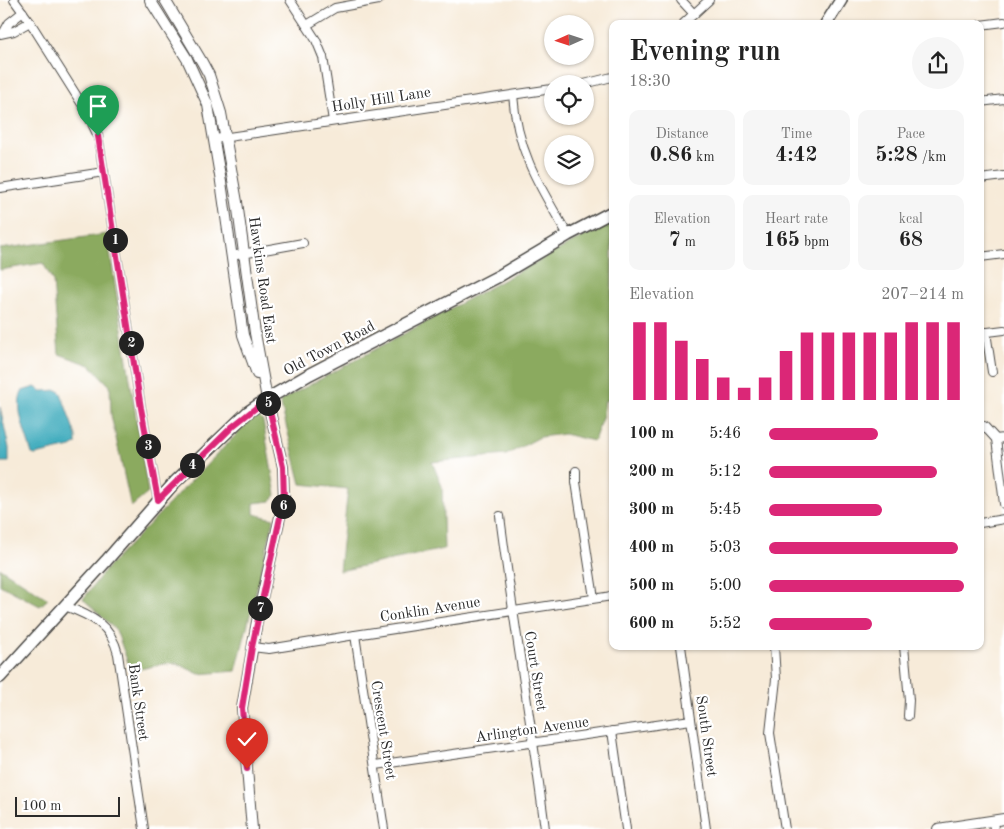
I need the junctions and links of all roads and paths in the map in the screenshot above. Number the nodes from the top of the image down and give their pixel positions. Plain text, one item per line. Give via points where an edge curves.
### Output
1 (14, 0) edge
2 (150, 0) edge
3 (165, 0) edge
4 (290, 0) edge
5 (379, 0) edge
6 (681, 0) edge
7 (709, 0) edge
8 (841, 0) edge
9 (23, 12) junction
10 (694, 14) junction
11 (687, 20) edge
12 (828, 20) edge
13 (30, 22) junction
14 (1004, 22) edge
15 (984, 24) edge
16 (308, 25) junction
17 (2, 33) edge
18 (609, 78) edge
19 (594, 82) edge
20 (544, 90) edge
21 (513, 95) junction
22 (1004, 99) edge
23 (984, 102) edge
24 (333, 121) junction
25 (227, 137) junction
26 (215, 139) junction
27 (104, 172) junction
28 (1004, 176) edge
29 (984, 178) edge
30 (0, 188) edge
31 (609, 214) edge
32 (568, 235) junction
33 (303, 244) dead end
34 (245, 253) junction
35 (1004, 254) edge
36 (231, 256) junction
37 (984, 256) edge
38 (1004, 330) edge
39 (984, 332) edge
40 (984, 336) edge
41 (992, 372) dead end
42 (267, 399) junction
43 (984, 426) dead end
44 (1000, 438) edge
45 (576, 471) dead end
46 (158, 500) junction
47 (1004, 504) edge
48 (500, 516) dead end
49 (1004, 520) edge
50 (984, 522) edge
51 (609, 596) edge
52 (594, 598) junction
53 (65, 606) junction
54 (512, 611) junction
55 (355, 634) junction
56 (252, 647) junction
57 (681, 650) edge
58 (774, 650) edge
59 (904, 650) edge
60 (0, 677) edge
61 (908, 716) dead end
62 (691, 720) junction
63 (612, 731) junction
64 (534, 744) junction
65 (376, 765) junction
66 (1004, 819) edge
67 (993, 825) edge
68 (144, 829) edge
69 (252, 829) edge
70 (384, 829) edge
71 (545, 829) edge
72 (626, 829) edge
73 (706, 829) edge
74 (785, 829) edge
75 (938, 829) edge

1 - 9 street
2 - 26 street, Hawkins Road East via 187,59 208,105
3 - 25 street, Hawkins Road East via 209,76
4 - 16 street
5 - 16 street via 335,8
6 - 10 street
7 - 10 street
8 - 12 main road
9 - 13 street
9 - 17 street
10 - 11 street
13 - 17 street via 14,31
13 - 27 street via 85,109 98,136
14 - 15 street
16 - 24 street via 323,57
18 - 19 street
20 - 21 street, Holly Hill Lane
21 - 24 street, Holly Hill Lane
21 - 32 street via 525,156
22 - 23 street
24 - 25 street, Holly Hill Lane
25 - 26 street, Holly Hill Lane
25 - 34 street, Hawkins Road East
26 - 36 street, Hawkins Road East
27 - 30 street
27 - 46 street
28 - 29 street
31 - 32 main road, Old Town Road
32 - 42 main road, Old Town Road via 499,276
33 - 34 street
34 - 36 street
34 - 42 street, Hawkins Road East
35 - 37 street
36 - 42 street, Hawkins Road East via 243,335
38 - 39 street
40 - 41 street
42 - 46 main road, Old Town Road via 233,426
42 - 56 street via 283,467 284,499
43 - 44 street
44 - 47 street
45 - 52 street
46 - 53 main road, Old Town Road
48 - 54 street, Court Street
49 - 50 street
51 - 52 street, Conklin Avenue
52 - 54 street, Conklin Avenue
53 - 60 main road, Old Town Road
53 - 68 street, Bank Street via 97,621 109,631 115,642
54 - 55 street, Conklin Avenue
54 - 64 street, Court Street
55 - 56 street, Conklin Avenue via 269,649
55 - 65 street, Crescent Street
56 - 69 street via 242,708
57 - 62 street, South Street
58 - 74 street via 776,679 770,733
59 - 61 street via 910,700
62 - 63 street, Arlington Avenue
62 - 73 street, South Street
63 - 64 street, Arlington Avenue
63 - 72 street
64 - 65 street, Arlington Avenue
64 - 71 street, Court Street
65 - 70 street, Crescent Street
66 - 67 street
67 - 75 street

